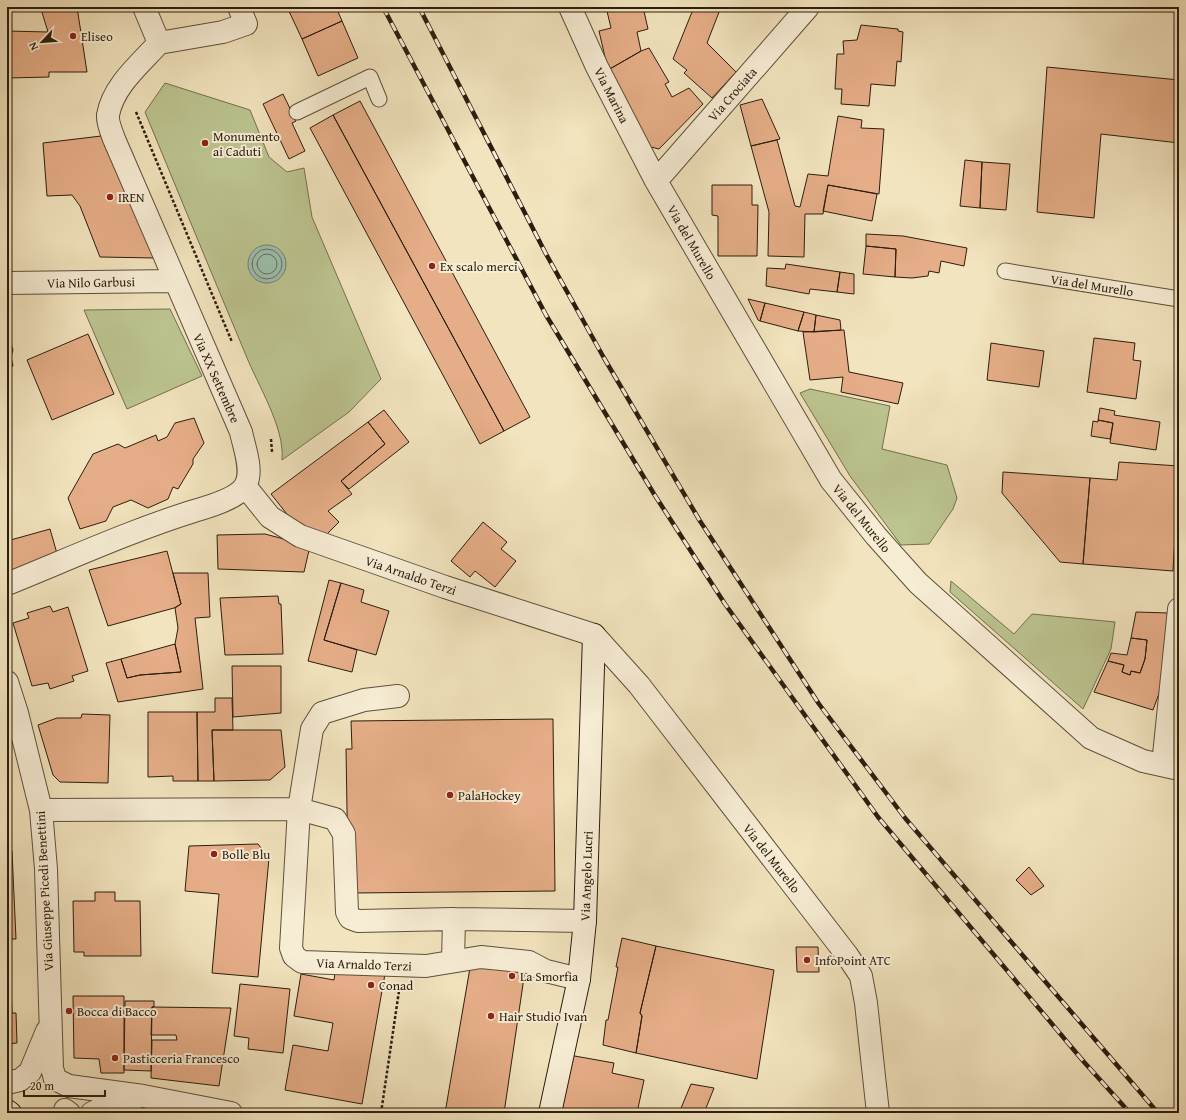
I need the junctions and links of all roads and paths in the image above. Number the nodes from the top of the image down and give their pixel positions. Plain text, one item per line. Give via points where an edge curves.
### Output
1 (144, 7) edge
2 (239, 7) edge
3 (570, 7) edge
4 (808, 7) edge
5 (159, 43) junction
6 (379, 99) dead end
7 (134, 109) dead end
8 (297, 112) dead end
9 (656, 181) junction
10 (1005, 271) dead end
11 (174, 281) junction
12 (7, 283) edge
13 (1179, 299) edge
14 (234, 348) dead end
15 (270, 435) dead end
16 (247, 479) junction
17 (7, 584) edge
18 (1179, 609) edge
19 (594, 635) junction
20 (7, 682) edge
21 (398, 696) dead end
22 (1171, 767) edge
23 (299, 809) junction
24 (41, 810) junction
25 (454, 919) junction
26 (585, 921) junction
27 (453, 961) junction
28 (403, 965) junction
29 (579, 979) junction
30 (50, 1024) junction
31 (7, 1083) edge
32 (144, 1096) junction
33 (7, 1111) edge
34 (10, 1113) edge
35 (92, 1113) edge
36 (231, 1113) edge
37 (381, 1113) edge
38 (550, 1113) edge
39 (878, 1113) edge

1 - 5 street
2 - 5 street via 246,24 223,32
3 - 9 street, Via Marina via 597,67
4 - 9 street, Via Crociata
5 - 11 street, Via XX Settembre via 124,82 116,94 108,117 114,139
6 - 8 lane via 370,77
7 - 14 path
9 - 22 street, Via del Murello via 831,480 876,536 918,583 1091,738 1143,761
10 - 13 lane, Via del Murello
11 - 12 street, Via Nilo Garbusi
11 - 16 street, Via XX Settembre via 241,432
15 - 16 path via 274,449 268,463
16 - 17 street via 224,502 150,525
16 - 19 street, Via Arnaldo Terzi via 270,517 300,536 445,587
18 - 22 street, Via del Murello
19 - 26 street, Via Angelo Lucri
19 - 39 street, Via del Murello via 639,685 861,976
20 - 24 street, Via Giuseppe Picedi Benettini
21 - 23 street, Via Arnaldo Terzi via 364,700 322,713 312,730
23 - 24 street
23 - 25 street via 335,819 344,834 347,912 350,918 358,921
23 - 28 street, Via Arnaldo Terzi via 291,948 294,956 302,962
24 - 30 street, Via Giuseppe Picedi Benettini via 46,869
25 - 26 street
25 - 27 street
26 - 29 street, Via Angelo Lucri
27 - 28 street, Via Arnaldo Terzi via 426,966
27 - 29 street, Via Arnaldo Terzi via 482,957 529,962 546,971
28 - 37 path
29 - 38 street, Via Angelo Lucri
30 - 31 street via 30,1072 20,1080
30 - 32 street, Via Giuseppe Picedi Benettini via 55,1079 70,1086
32 - 35 street via 111,1104
32 - 36 street
33 - 34 street

